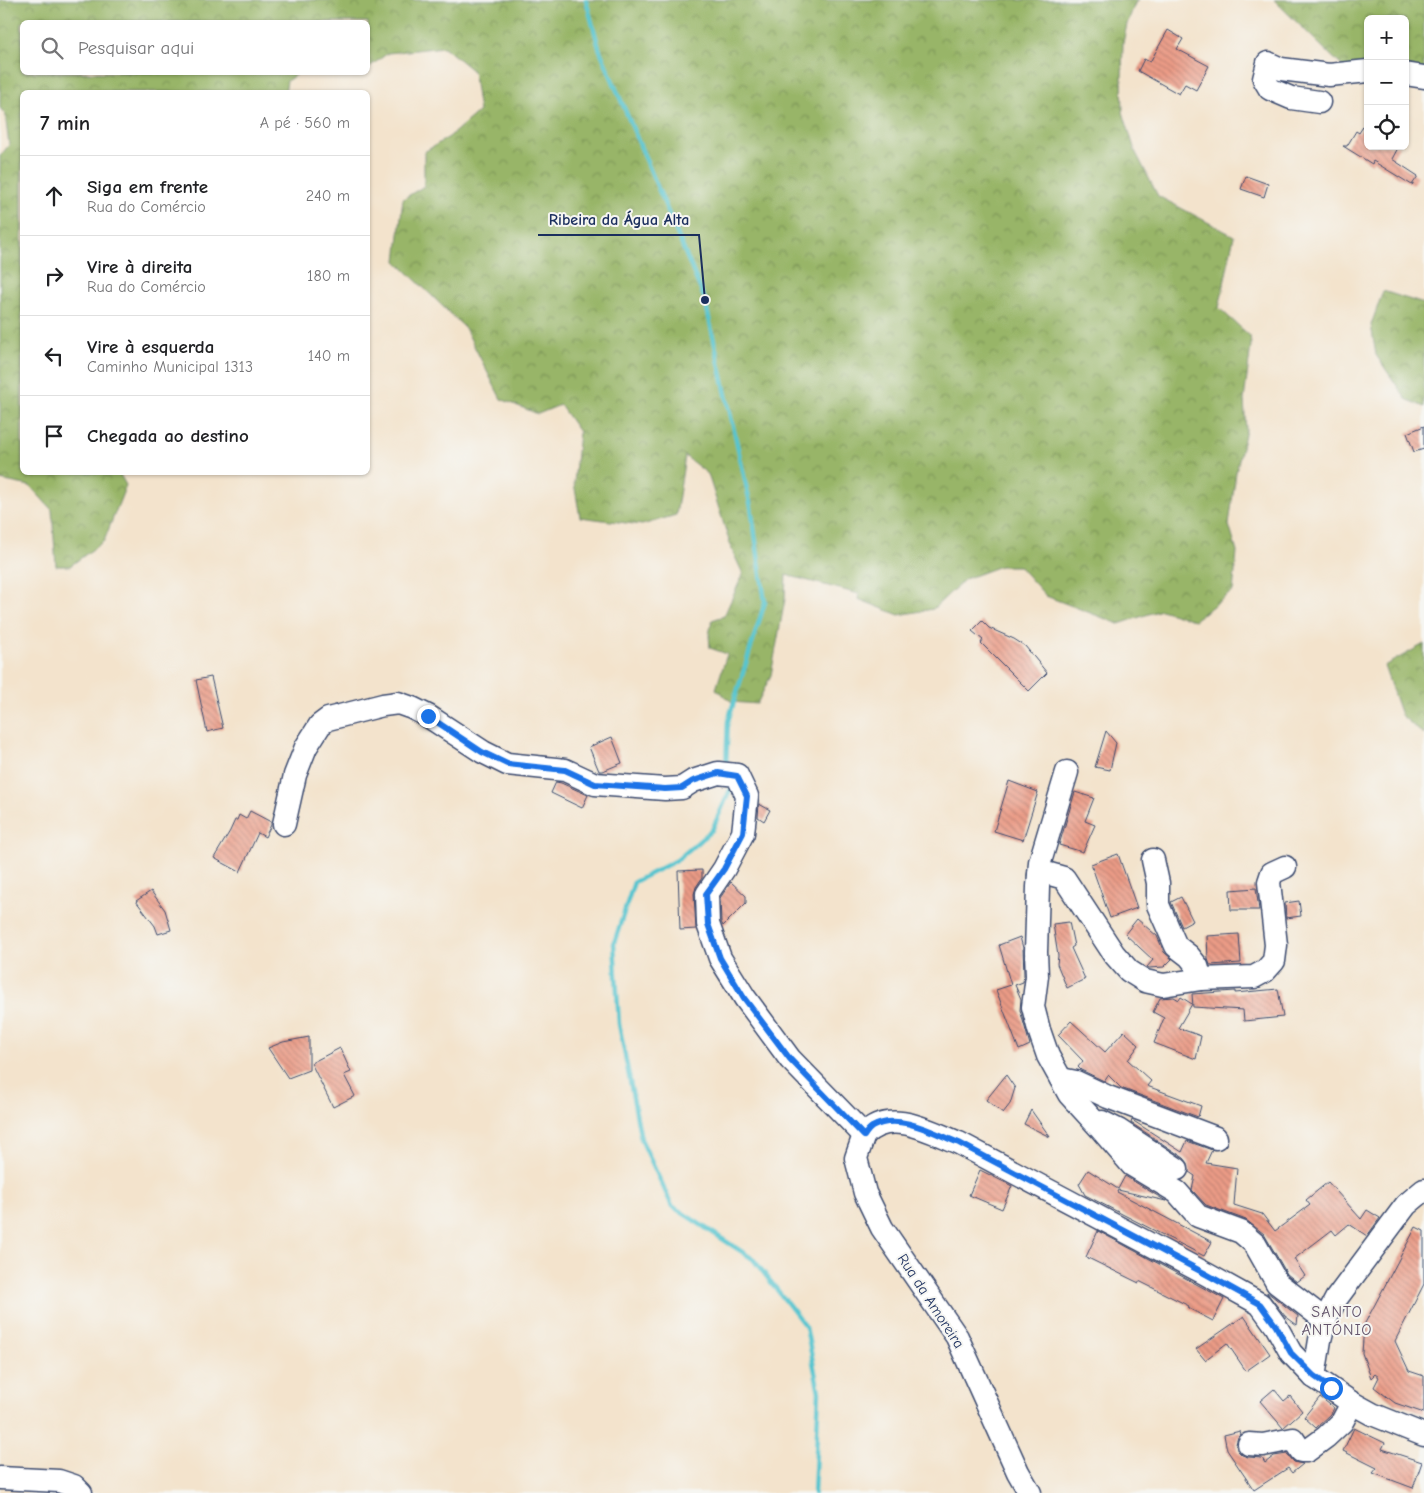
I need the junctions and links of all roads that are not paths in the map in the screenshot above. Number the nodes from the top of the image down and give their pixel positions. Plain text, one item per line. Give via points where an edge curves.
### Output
1 (1364, 71) edge
2 (1409, 75) edge
3 (1424, 77) edge
4 (1319, 102) dead end
5 (1067, 772) dead end
6 (284, 824) dead end
7 (1153, 860) dead end
8 (1284, 867) dead end
9 (1039, 875) junction
10 (1201, 979) junction
11 (1061, 1079) junction
12 (1094, 1121) junction
13 (864, 1136) junction
14 (1216, 1138) dead end
15 (1177, 1168) dead end
16 (1424, 1190) edge
17 (1325, 1320) junction
18 (1314, 1376) junction
19 (1352, 1404) junction
20 (1424, 1435) edge
21 (1249, 1444) dead end
22 (0, 1478) edge
23 (81, 1493) edge
24 (1030, 1493) edge

1 - 4 street via 1329,75 1281,69 1268,63 1264,79 1270,88 1291,98
2 - 3 street
5 - 9 street
6 - 13 street via 295,776 306,747 320,725 328,719 398,703 428,716 482,752 507,764 565,770 595,784 665,789 682,788 718,773 737,776 747,796 743,833 706,894 708,924 720,958 744,998 790,1059
7 - 10 street via 1158,905 1176,946 1197,966
8 - 10 street via 1272,873 1269,882 1276,945 1274,961 1254,977
9 - 10 street via 1064,878 1114,954 1129,971 1145,981 1164,985
9 - 11 street via 1034,1007 1048,1056
11 - 12 street via 1068,1094
11 - 14 street via 1076,1082
12 - 15 street via 1104,1122
12 - 17 street via 1132,1165 1177,1192 1198,1216 1241,1232 1255,1244 1277,1283
13 - 18 street via 871,1128 892,1121 916,1126 959,1143 1198,1270 1260,1304 1291,1353
13 - 24 street, Rua da Amoreira via 856,1158 864,1193 882,1228 957,1338
16 - 17 street via 1406,1205 1336,1299
17 - 18 street
18 - 19 street
19 - 20 street
19 - 21 street via 1342,1422 1307,1452 1301,1451 1293,1439
22 - 23 street via 59,1481 74,1486

